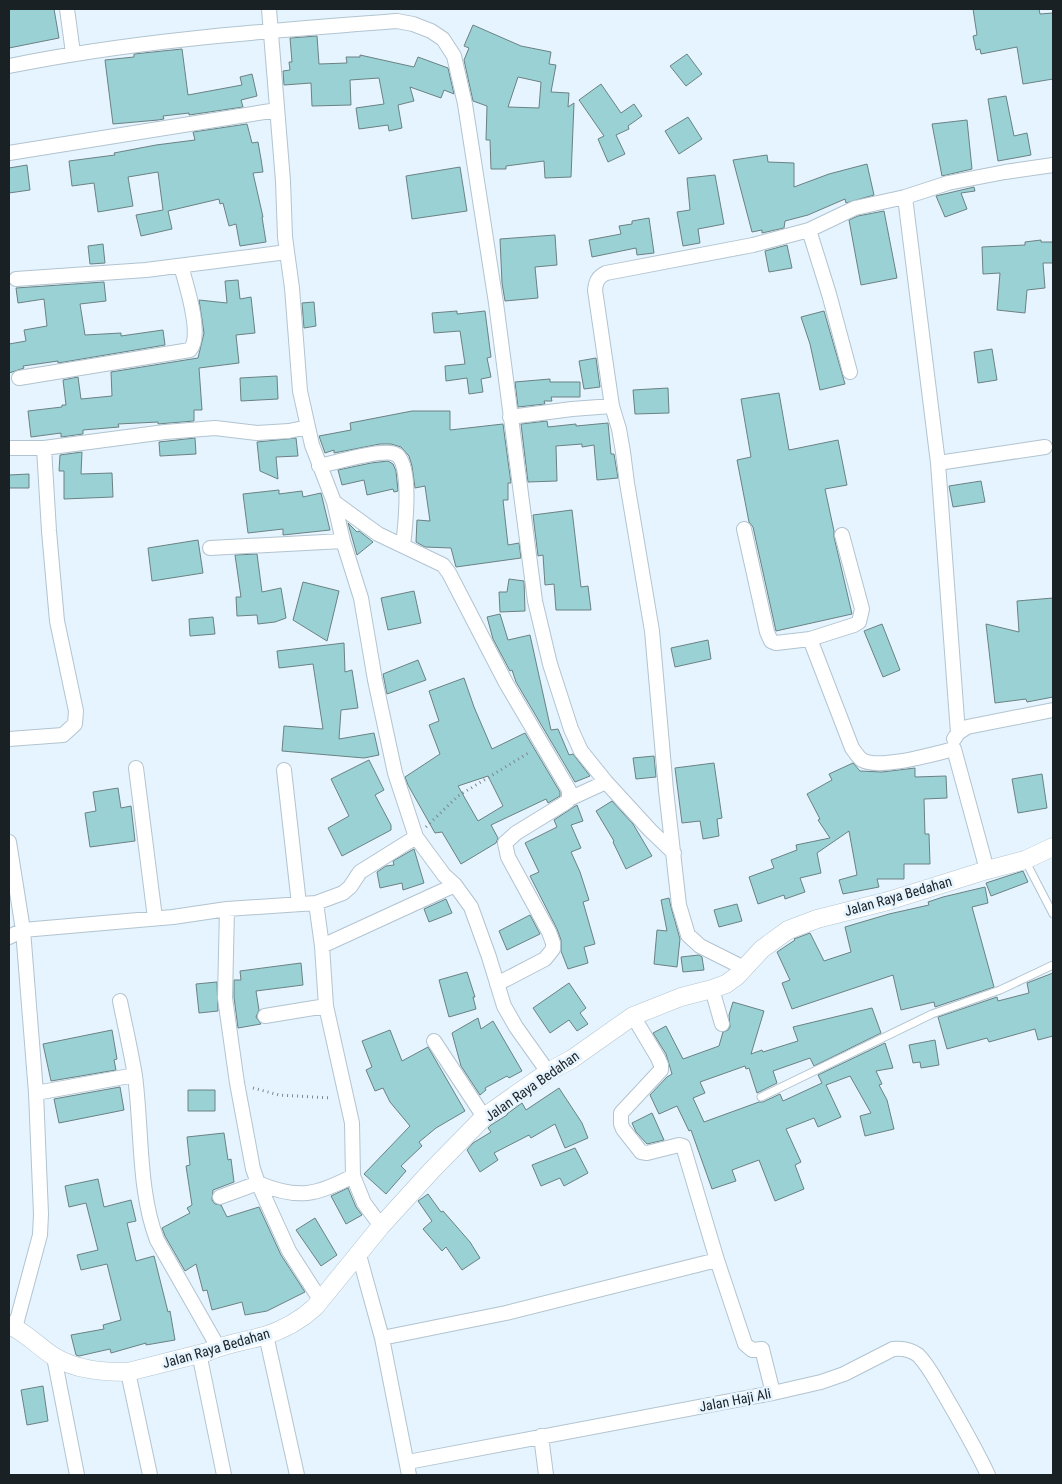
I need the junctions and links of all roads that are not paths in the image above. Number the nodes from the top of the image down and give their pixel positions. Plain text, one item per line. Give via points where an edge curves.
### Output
1 (67, 9) edge
2 (269, 9) edge
3 (272, 30) junction
4 (73, 53) junction
5 (9, 66) edge
6 (277, 110) junction
7 (9, 153) edge
8 (1053, 165) edge
9 (905, 197) junction
10 (809, 230) junction
11 (287, 252) junction
12 (181, 266) junction
13 (16, 279) dead end
14 (850, 372) dead end
15 (19, 378) dead end
16 (612, 406) junction
17 (510, 417) junction
18 (308, 427) junction
19 (1045, 447) dead end
20 (9, 448) edge
21 (44, 448) junction
22 (938, 464) junction
23 (319, 466) junction
24 (334, 502) junction
25 (744, 529) dead end
26 (842, 535) dead end
27 (343, 541) junction
28 (403, 546) junction
29 (210, 548) dead end
30 (810, 639) junction
31 (1053, 710) edge
32 (958, 733) junction
33 (9, 739) edge
34 (954, 749) junction
35 (136, 768) dead end
36 (284, 770) dead end
37 (606, 782) junction
38 (569, 800) junction
39 (416, 837) junction
40 (9, 842) edge
41 (1053, 847) edge
42 (674, 853) junction
43 (1025, 860) junction
44 (987, 870) junction
45 (455, 885) junction
46 (316, 903) junction
47 (299, 904) junction
48 (227, 910) junction
49 (1053, 914) edge
50 (155, 918) junction
51 (23, 930) junction
52 (9, 936) edge
53 (322, 946) junction
54 (1053, 965) edge
55 (744, 968) junction
56 (498, 984) junction
57 (712, 989) junction
58 (120, 1001) dead end
59 (326, 1006) junction
60 (264, 1016) dead end
61 (634, 1016) junction
62 (722, 1024) dead end
63 (434, 1041) dead end
64 (548, 1072) junction
65 (135, 1075) junction
66 (36, 1093) junction
67 (760, 1097) dead end
68 (484, 1117) junction
69 (353, 1176) junction
70 (258, 1183) junction
71 (220, 1197) dead end
72 (381, 1226) junction
73 (358, 1255) junction
74 (717, 1260) junction
75 (320, 1301) junction
76 (12, 1326) edge
77 (266, 1335) junction
78 (382, 1338) junction
79 (218, 1348) junction
80 (199, 1353) junction
81 (54, 1357) junction
82 (128, 1372) junction
83 (773, 1393) junction
84 (541, 1436) junction
85 (408, 1468) edge
86 (77, 1475) edge
87 (150, 1475) edge
88 (224, 1475) edge
89 (297, 1475) edge
90 (546, 1475) edge
91 (988, 1475) edge

1 - 4 street
2 - 3 street
3 - 4 street
3 - 6 street
3 - 17 street via 397,21 431,30 454,56 465,104 496,303
4 - 5 street
6 - 7 street
6 - 11 street
8 - 9 street via 948,183
9 - 10 street via 855,208
9 - 22 street
10 - 14 street
10 - 16 street via 600,276 595,290
11 - 12 street
11 - 18 street via 300,391
12 - 13 street
12 - 15 street via 194,320 195,341 190,350
16 - 17 street
16 - 42 street via 619,429 652,631
17 - 37 street via 535,601 550,664 571,729 581,750
18 - 21 street via 257,433 215,428
18 - 23 street
19 - 22 street
20 - 21 street
21 - 33 street via 58,622 76,711 75,724 63,735
22 - 32 street
23 - 24 street
23 - 28 street via 374,454 397,454 404,472 407,503
24 - 27 street
24 - 28 street via 378,534
25 - 30 street via 771,641
26 - 30 street via 862,609 859,622
27 - 29 street
27 - 39 street via 361,598 395,773
28 - 38 street via 443,565 449,573 506,683 569,790
30 - 34 street via 852,748 861,759 885,764
31 - 32 street via 967,727
32 - 34 street via 953,740
34 - 44 street
35 - 50 street
36 - 47 street
37 - 38 street
37 - 42 street
38 - 56 street via 505,843 508,857 549,932 553,949 545,959
39 - 45 street
39 - 46 street via 360,872 343,893
40 - 51 street
41 - 43 street, Jalan Raya Bedahan
42 - 55 street via 680,905 688,935 700,946
43 - 44 street, Jalan Raya Bedahan
43 - 49 lane
44 - 55 street, Jalan Raya Bedahan via 788,930 762,949
45 - 53 street
45 - 56 street via 471,907
46 - 47 street
46 - 53 street
47 - 48 street
48 - 50 street
48 - 70 street via 224,998 237,1083
50 - 51 street
51 - 52 street
51 - 66 street
53 - 59 street
54 - 67 lane via 1000,990 932,1014
55 - 57 street, Jalan Raya Bedahan via 726,984
56 - 64 street via 504,1006
57 - 61 street, Jalan Raya Bedahan via 681,997
57 - 62 street
58 - 65 street
59 - 60 street
59 - 69 street via 352,1123
61 - 64 street, Jalan Raya Bedahan
61 - 74 street via 661,1070 621,1113 621,1124 641,1152 678,1144 683,1146
63 - 68 street
64 - 68 street, Jalan Raya Bedahan
65 - 66 street
65 - 79 street via 152,1226
66 - 76 street via 40,1235
68 - 72 street, Jalan Raya Bedahan
69 - 70 street via 327,1190 312,1193 275,1190
69 - 72 street via 364,1203
70 - 71 street
70 - 75 street via 289,1252
72 - 73 street, Jalan Raya Bedahan
73 - 75 street, Jalan Raya Bedahan
73 - 78 street
74 - 78 street via 506,1313
74 - 83 street via 745,1344 752,1350 763,1350
75 - 77 street, Jalan Raya Bedahan via 303,1317
76 - 81 street, Jalan Raya Bedahan
77 - 79 street, Jalan Raya Bedahan
77 - 89 street
78 - 85 street
79 - 80 street, Jalan Raya Bedahan
80 - 82 street, Jalan Raya Bedahan
80 - 88 street
81 - 82 street, Jalan Raya Bedahan via 90,1370
81 - 86 street
82 - 87 street
83 - 84 street, Jalan Haji Ali
83 - 91 street, Jalan Haji Ali via 844,1374 892,1349 909,1350 927,1366
84 - 85 street, Jalan Haji Ali
84 - 90 street

